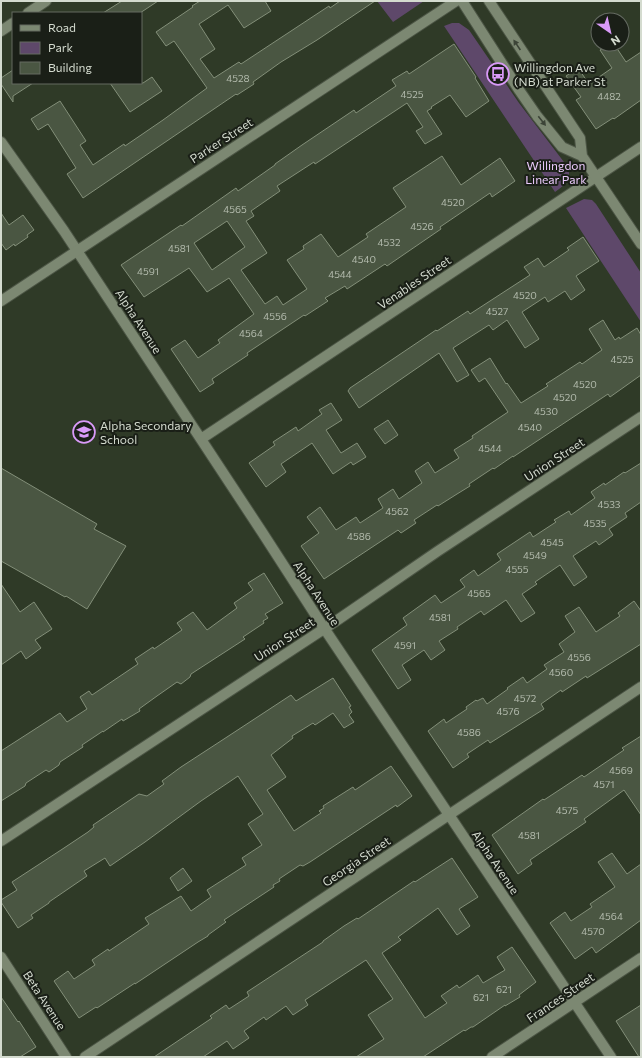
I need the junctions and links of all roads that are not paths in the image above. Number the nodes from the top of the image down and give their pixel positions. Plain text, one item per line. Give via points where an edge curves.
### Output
1 (46, 1) edge
2 (456, 1) edge
3 (462, 1) edge
4 (489, 1) edge
5 (30, 12) edge
6 (12, 24) edge
7 (1, 31) edge
8 (1, 142) edge
9 (641, 147) edge
10 (582, 156) junction
11 (596, 177) junction
12 (641, 244) edge
13 (76, 251) junction
14 (1, 301) edge
15 (641, 417) edge
16 (201, 439) junction
17 (324, 628) junction
18 (641, 687) edge
19 (449, 815) junction
20 (1, 841) edge
21 (1, 957) edge
22 (641, 958) edge
23 (574, 1003) junction
24 (66, 1057) edge
25 (85, 1057) edge
26 (492, 1057) edge
27 (611, 1057) edge

1 - 5 street
2 - 13 street, Parker Street
3 -> 10 street via 519,90 562,147
10 -> 4 street via 580,138
6 - 7 street
8 - 13 street, Alpha Avenue
9 - 11 street, Venables Street
10 - 11 street
11 - 12 street
11 - 16 street, Venables Street
13 - 14 street, Parker Street
13 - 16 street, Alpha Avenue
15 - 17 street, Union Street
16 - 17 street, Alpha Avenue
17 - 19 street, Alpha Avenue
17 - 20 street, Union Street
18 - 19 street, Georgia Street
19 - 23 street, Alpha Avenue
19 - 25 street, Georgia Street
21 - 24 street, Beta Avenue
22 - 23 street, Frances Street
23 - 26 street, Frances Street
23 - 27 street, Alpha Avenue

